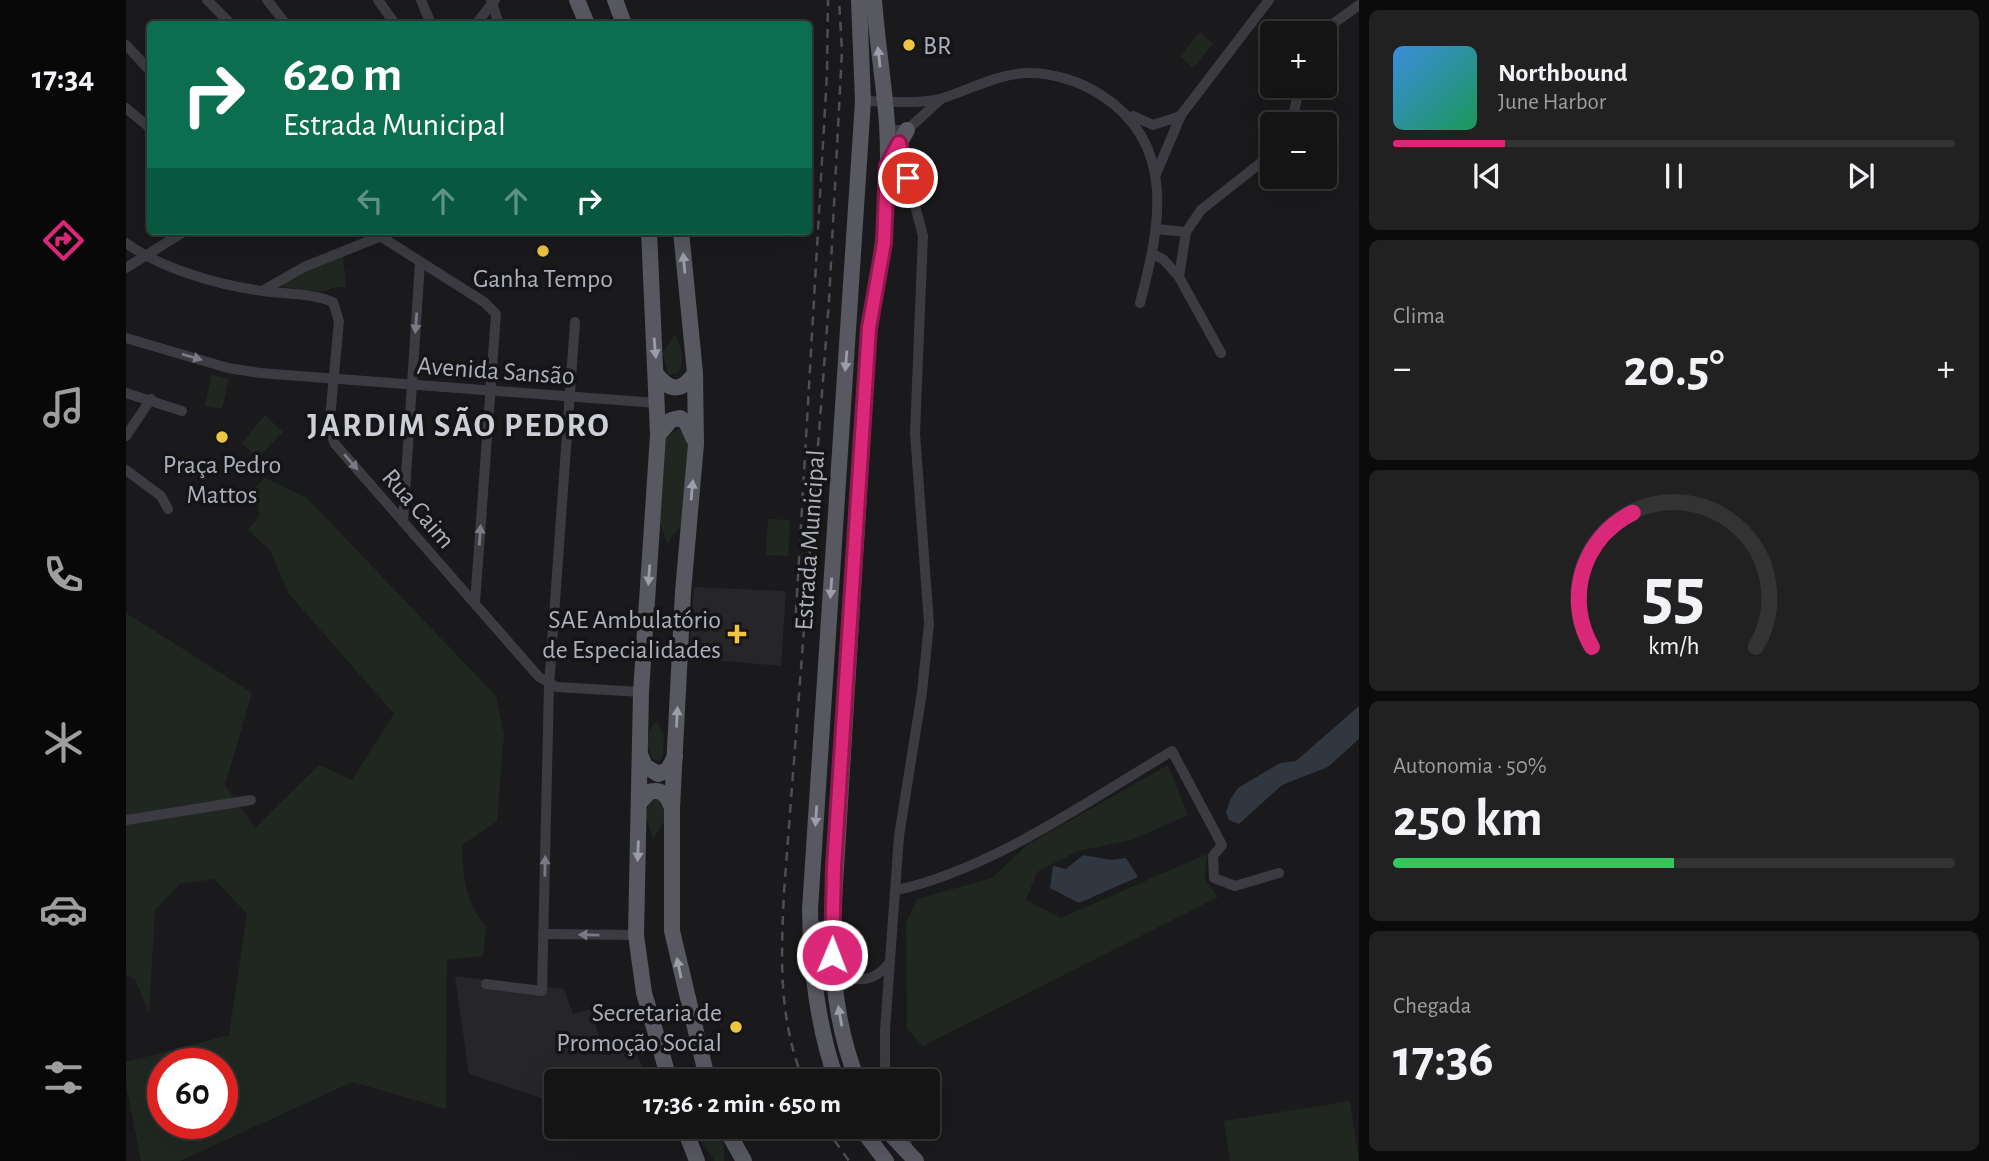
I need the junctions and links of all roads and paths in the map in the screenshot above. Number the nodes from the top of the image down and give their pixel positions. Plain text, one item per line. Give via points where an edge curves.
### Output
1 (207, 0) edge
2 (268, 0) edge
3 (378, 0) edge
4 (421, 0) edge
5 (577, 0) edge
6 (615, 0) edge
7 (859, 0) edge
8 (874, 0) edge
9 (1269, 0) edge
10 (493, 1) edge
11 (1359, 5) edge
12 (228, 21) edge
13 (284, 21) edge
14 (393, 21) edge
15 (430, 21) edge
16 (478, 21) edge
17 (498, 21) edge
18 (586, 21) edge
19 (623, 21) edge
20 (1337, 21) edge
21 (126, 45) edge
22 (147, 68) edge
23 (942, 98) junction
24 (883, 101) junction
25 (863, 106) junction
26 (126, 109) edge
27 (1126, 112) junction
28 (1181, 115) junction
29 (147, 126) edge
30 (887, 127) junction
31 (903, 136) junction
32 (860, 159) junction
33 (1260, 164) edge
34 (887, 166) junction
35 (1156, 174) junction
36 (863, 210) junction
37 (886, 211) junction
38 (1156, 229) junction
39 (1186, 232) junction
40 (178, 235) edge
41 (373, 235) edge
42 (377, 235) edge
43 (649, 235) edge
44 (681, 235) edge
45 (126, 243) edge
46 (1153, 254) junction
47 (144, 256) junction
48 (420, 262) junction
49 (126, 268) edge
50 (1179, 277) junction
51 (261, 291) junction
52 (1140, 303) dead end
53 (575, 322) dead end
54 (848, 331) junction
55 (126, 338) edge
56 (1221, 354) dead end
57 (695, 373) junction
58 (656, 374) junction
59 (333, 377) junction
60 (412, 385) junction
61 (491, 391) junction
62 (126, 393) edge
63 (572, 397) junction
64 (151, 399) junction
65 (657, 403) junction
66 (181, 411) dead end
67 (658, 435) junction
68 (126, 436) edge
69 (696, 444) junction
70 (126, 470) edge
71 (168, 509) dead end
72 (402, 522) junction
73 (475, 603) junction
74 (550, 685) junction
75 (641, 692) junction
76 (639, 752) junction
77 (675, 754) junction
78 (251, 800) dead end
79 (639, 803) junction
80 (672, 808) junction
81 (126, 820) edge
82 (1279, 873) dead end
83 (897, 890) junction
84 (543, 934) junction
85 (636, 935) junction
86 (832, 955) junction
87 (889, 963) junction
88 (486, 984) dead end
89 (666, 1069) edge
90 (705, 1069) edge
91 (833, 1069) edge
92 (854, 1069) edge
93 (885, 1069) edge
94 (689, 1139) edge
95 (732, 1139) edge
96 (869, 1139) edge
97 (896, 1139) edge
98 (905, 1139) edge
99 (916, 1160) edge
100 (697, 1161) edge
101 (744, 1161) edge
102 (886, 1161) edge

1 - 12 street
2 - 13 street
3 - 14 street
4 - 15 street
5 - 18 main road
6 - 19 main road
7 - 25 main road, Estrada Municipal
24 -> 8 main road
9 - 28 street
10 - 16 street
10 - 17 street
11 - 20 street
21 - 22 street
23 - 24 street
23 - 27 street via 1006,76 1039,73 1087,87
23 - 31 street
24 - 25 street
24 - 30 main road
25 - 30 main road
25 - 32 main road, Estrada Municipal
26 - 29 street
27 - 28 street via 1153,125
27 - 35 street via 1145,140
28 - 35 street
30 - 31 street
30 - 34 main road
31 - 34 main road
31 - 83 street via 924,244 915,433 929,624 903,799
32 - 36 main road
32 - 54 main road, Estrada Municipal
33 - 39 street via 1201,210
34 - 37 main road
35 - 38 street
36 - 37 main road
36 - 54 main road via 855,309
37 - 86 main road via 869,328
38 - 39 street
38 - 46 street
39 - 50 street
40 - 47 street
41 - 51 street
42 - 48 street
43 -> 58 main road
57 -> 44 main road
45 - 47 street
46 - 50 street
46 - 52 street
47 - 49 street
47 - 51 street via 168,267
48 -> 60 street
48 - 61 street via 496,314
50 - 56 street
51 - 59 street, Rua Caim via 332,302 337,313
53 - 63 street
54 -> 91 main road, Estrada Municipal via 810,909 814,987
55 -> 59 street, Avenida Sansão via 246,372
57 - 58 main road via 678,389 667,386
57 - 69 main road
58 - 65 main road
59 - 60 street, Avenida Sansão
59 -> 72 street, Rua Caim via 330,436
60 - 61 street, Avenida Sansão
60 - 72 street
61 - 63 street, Avenida Sansão
73 -> 61 street
62 - 64 street
63 - 65 street, Avenida Sansão
63 - 74 street
64 - 66 street
64 - 68 street
65 - 67 main road
67 - 69 main road via 671,420 680,418
67 -> 75 main road
77 -> 69 main road
70 - 71 street via 161,496
72 - 73 street, Rua Caim
73 - 74 street, Rua Caim
74 - 75 street
84 -> 74 street
75 - 76 main road
76 - 77 main road via 645,766 658,774 668,770
76 - 79 main road
77 - 80 main road
78 - 81 street
79 - 80 main road via 649,792 659,791
79 -> 85 main road
90 -> 80 main road via 673,942
82 - 83 street via 1235,886 1214,878 1213,856 1222,845 1172,751 993,855
83 - 87 street
85 -> 84 street
84 - 88 street via 542,991
85 - 89 main road via 644,993
86 - 87 street via 843,974 858,979 877,976
92 -> 86 main road via 843,1036
87 - 93 street
94 - 100 main road
95 - 101 main road
96 - 102 main road
97 - 99 main road
98 - 99 street

